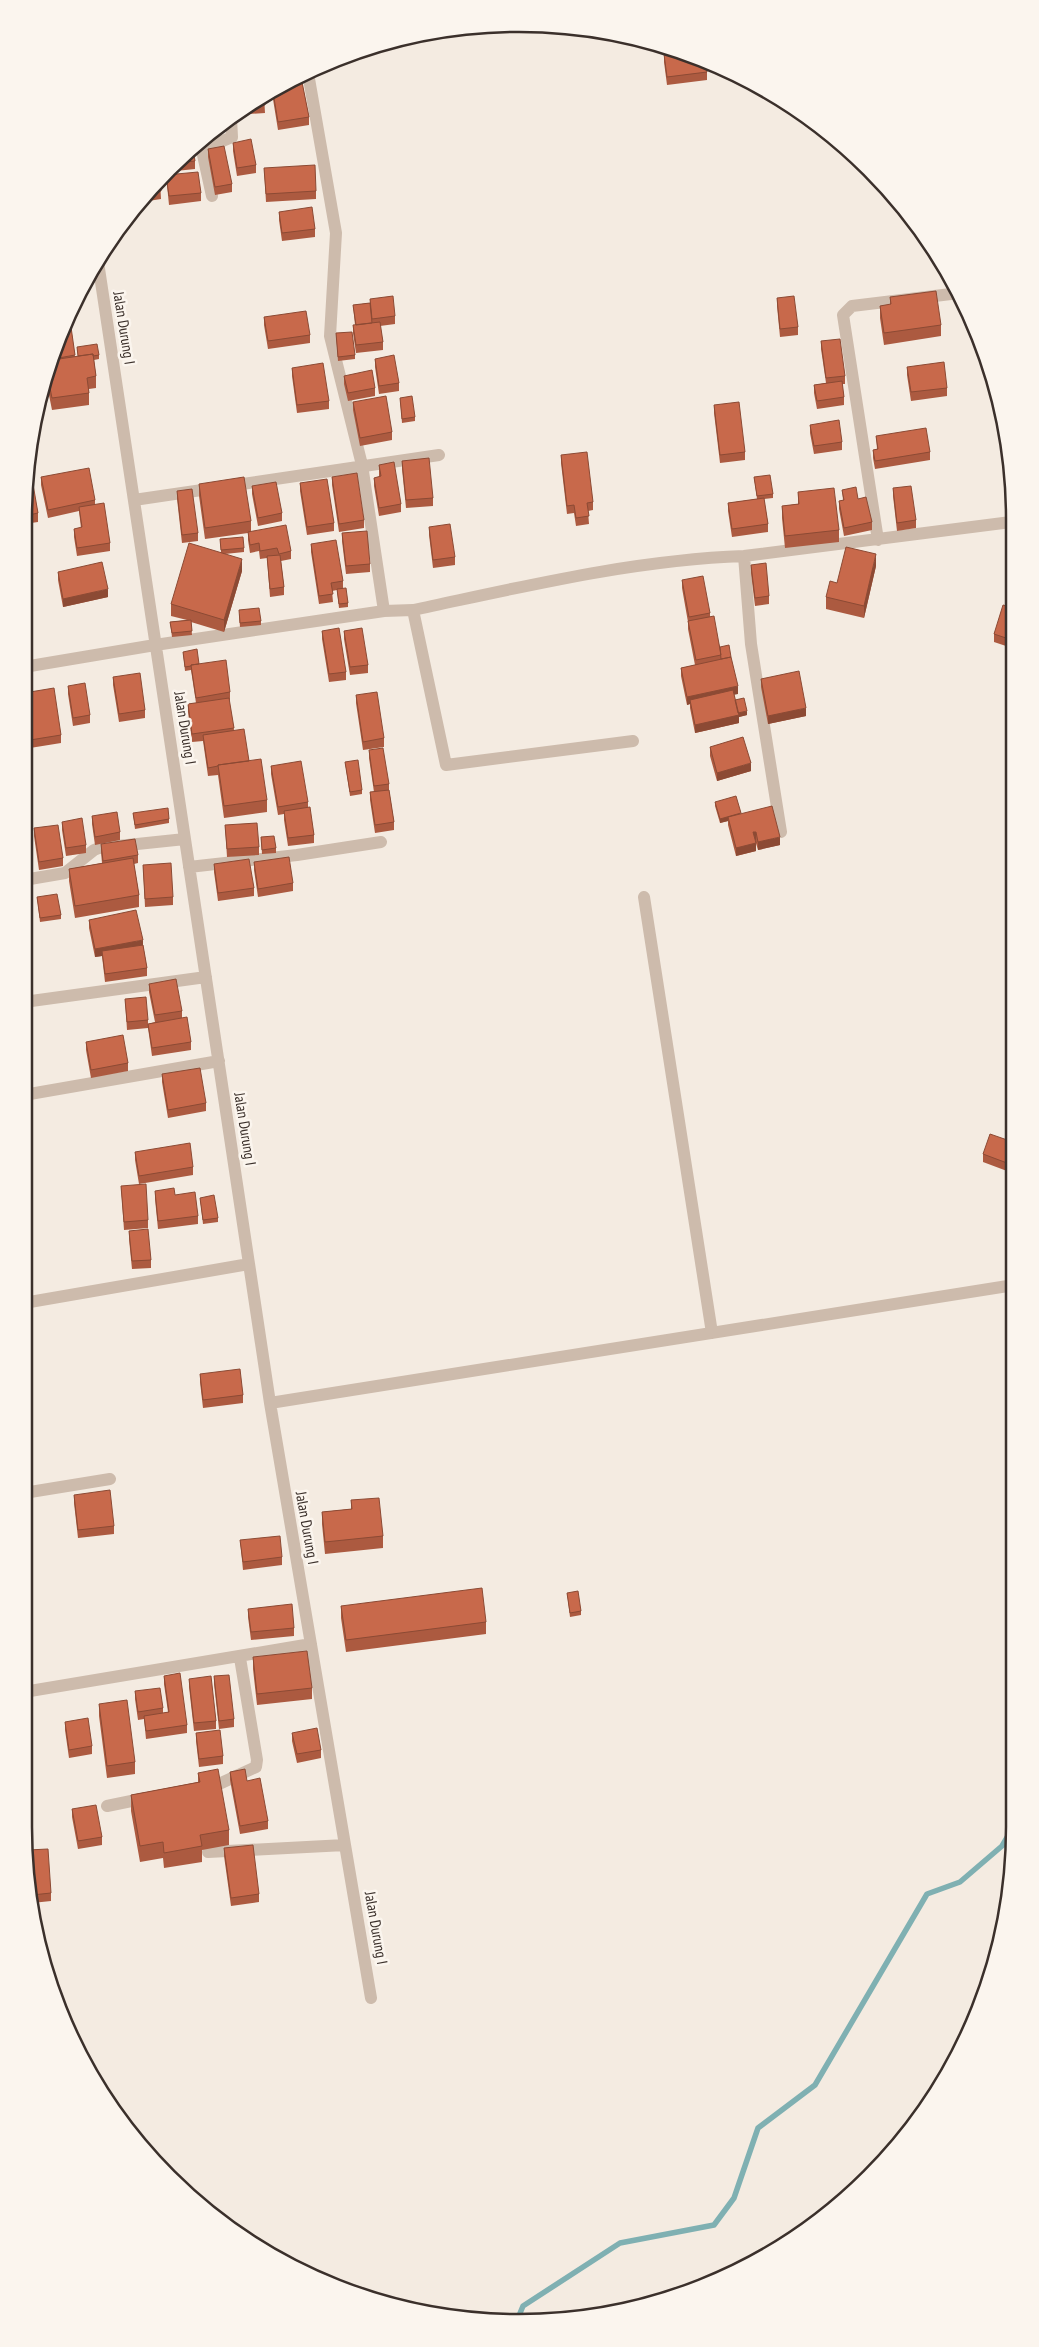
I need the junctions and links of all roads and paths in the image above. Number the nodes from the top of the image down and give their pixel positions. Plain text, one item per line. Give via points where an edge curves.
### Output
1 (309, 81) edge
2 (231, 127) edge
3 (212, 196) dead end
4 (100, 273) edge
5 (950, 294) edge
6 (439, 455) dead end
7 (362, 465) junction
8 (134, 500) junction
9 (1006, 523) edge
10 (878, 540) junction
11 (744, 556) junction
12 (413, 610) junction
13 (384, 611) junction
14 (155, 645) junction
15 (32, 665) edge
16 (633, 741) dead end
17 (781, 832) edge
18 (185, 839) junction
19 (381, 842) dead end
20 (189, 866) junction
21 (32, 879) edge
22 (644, 896) dead end
23 (206, 977) junction
24 (32, 1001) edge
25 (219, 1061) junction
26 (32, 1094) edge
27 (249, 1264) junction
28 (1006, 1286) edge
29 (32, 1302) edge
30 (712, 1332) junction
31 (270, 1403) junction
32 (110, 1478) dead end
33 (32, 1492) edge
34 (311, 1644) junction
35 (240, 1658) junction
36 (32, 1691) edge
37 (191, 1790) edge
38 (163, 1795) edge
39 (107, 1806) dead end
40 (345, 1845) junction
41 (208, 1852) edge
42 (372, 1998) dead end

1 - 7 street via 336,233 330,336
2 - 3 street via 232,137 206,148 203,155
4 - 8 street, Jalan Durung I
5 - 10 street via 852,306 842,315
6 - 7 street
7 - 8 street
7 - 13 street
8 - 14 street, Jalan Durung I
9 - 10 street
10 - 11 street
11 - 12 street via 594,572
11 - 17 street via 751,644
12 - 13 street
12 - 16 street via 446,765
13 - 14 street
14 - 15 street
14 - 18 street, Jalan Durung I
18 - 20 street, Jalan Durung I
18 - 21 street via 99,848 65,873
19 - 20 street
20 - 23 street, Jalan Durung I
22 - 30 street
23 - 24 street
23 - 25 street, Jalan Durung I
25 - 26 street
25 - 27 street, Jalan Durung I
27 - 29 street
27 - 31 street, Jalan Durung I
28 - 30 street
30 - 31 street
31 - 34 street, Jalan Durung I
32 - 33 street
34 - 35 street
34 - 40 street, Jalan Durung I
35 - 36 street
35 - 37 street via 256,1767 219,1784
38 - 39 street
40 - 41 street
40 - 42 street, Jalan Durung I

